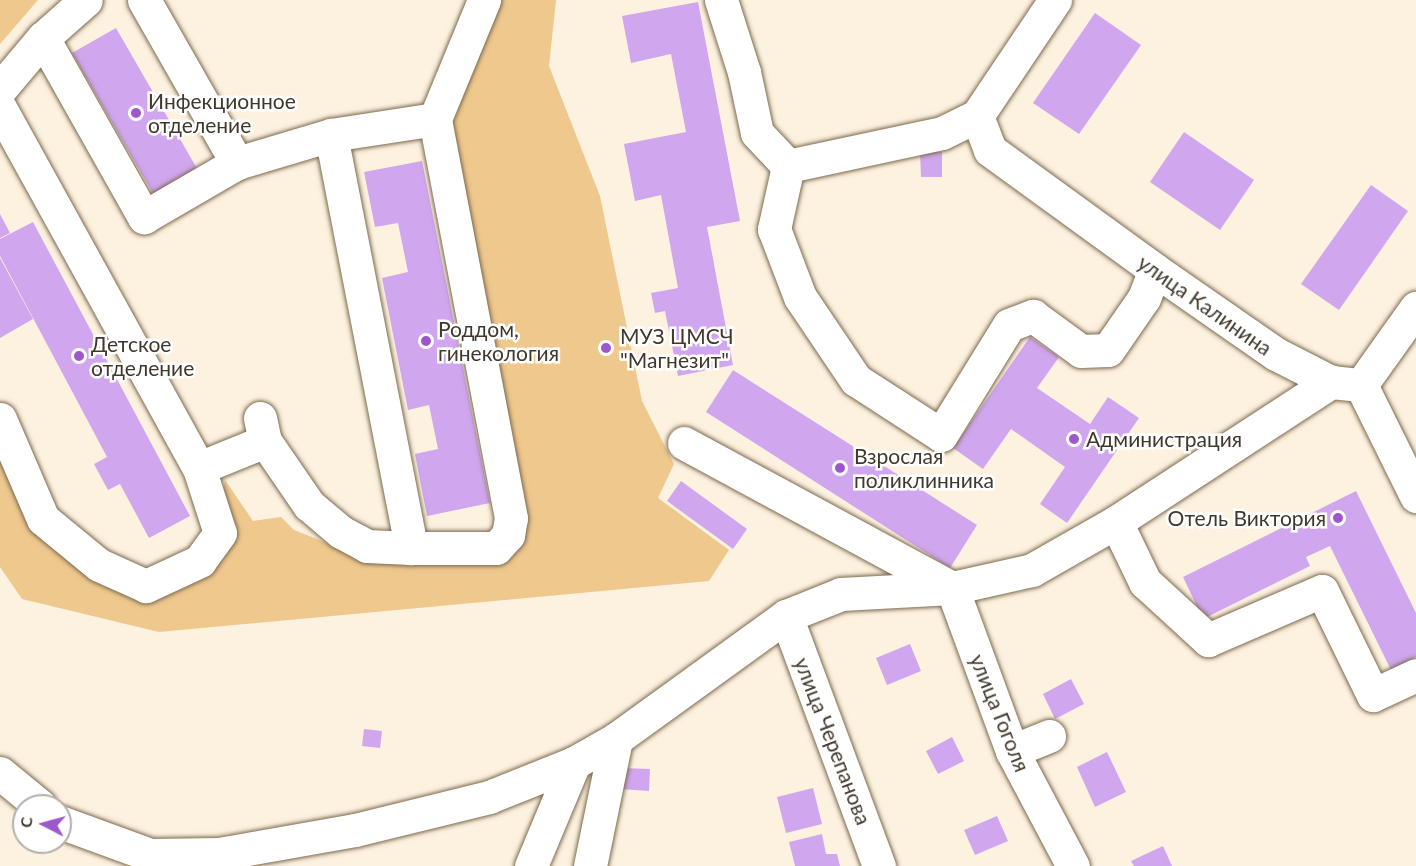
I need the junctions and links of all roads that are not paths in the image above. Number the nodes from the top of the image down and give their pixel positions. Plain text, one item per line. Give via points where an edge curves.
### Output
1 (86, 0) edge
2 (144, 0) edge
3 (484, 0) edge
4 (721, 0) edge
5 (1055, 0) edge
6 (43, 38) junction
7 (0, 89) edge
8 (0, 108) edge
9 (977, 116) junction
10 (435, 119) junction
11 (331, 135) junction
12 (237, 163) junction
13 (788, 166) junction
14 (1155, 270) junction
15 (1416, 308) edge
16 (1346, 384) junction
17 (0, 419) edge
18 (684, 443) dead end
19 (199, 468) junction
20 (1416, 496) edge
21 (1116, 522) junction
22 (411, 549) junction
23 (952, 588) junction
24 (786, 616) junction
25 (1416, 675) edge
26 (1049, 736) dead end
27 (616, 739) junction
28 (1012, 751) junction
29 (574, 763) junction
30 (0, 773) edge
31 (25, 794) edge
32 (72, 826) edge
33 (217, 860) edge
34 (531, 866) edge
35 (590, 866) edge
36 (879, 866) edge
37 (1073, 866) edge

1 - 6 street
2 - 12 street
3 - 10 street
4 - 13 street via 744,72 757,133
5 - 9 street
6 - 7 street
6 - 12 street via 144,217
8 - 19 street
9 - 13 street via 942,133
9 - 14 street, улица Калинина via 990,150
10 - 11 street
10 - 22 street via 511,518 508,535 496,548
11 - 12 street
11 - 22 street
13 - 14 street via 774,229 800,297 856,380 940,435 1009,325 1033,316 1081,351 1108,350 1144,298
14 - 16 street, улица Калинина via 1276,354
15 - 16 street
16 - 20 street
16 - 21 street
17 - 19 street via 43,519 99,566 146,586 200,561 220,533
18 - 23 street
19 - 22 street via 262,430 309,504 341,532 367,546
21 - 23 street via 1032,570
21 - 25 street via 1145,582 1208,640 1322,591 1373,695
23 - 24 street via 841,594
23 - 28 street, улица Гоголя
24 - 27 street
24 - 36 street, улица Черепанова
26 - 28 street
27 - 29 street
27 - 35 street
28 - 37 street, улица Гоголя
29 - 33 street via 478,800
29 - 34 street
30 - 31 street
32 - 33 street via 150,855

